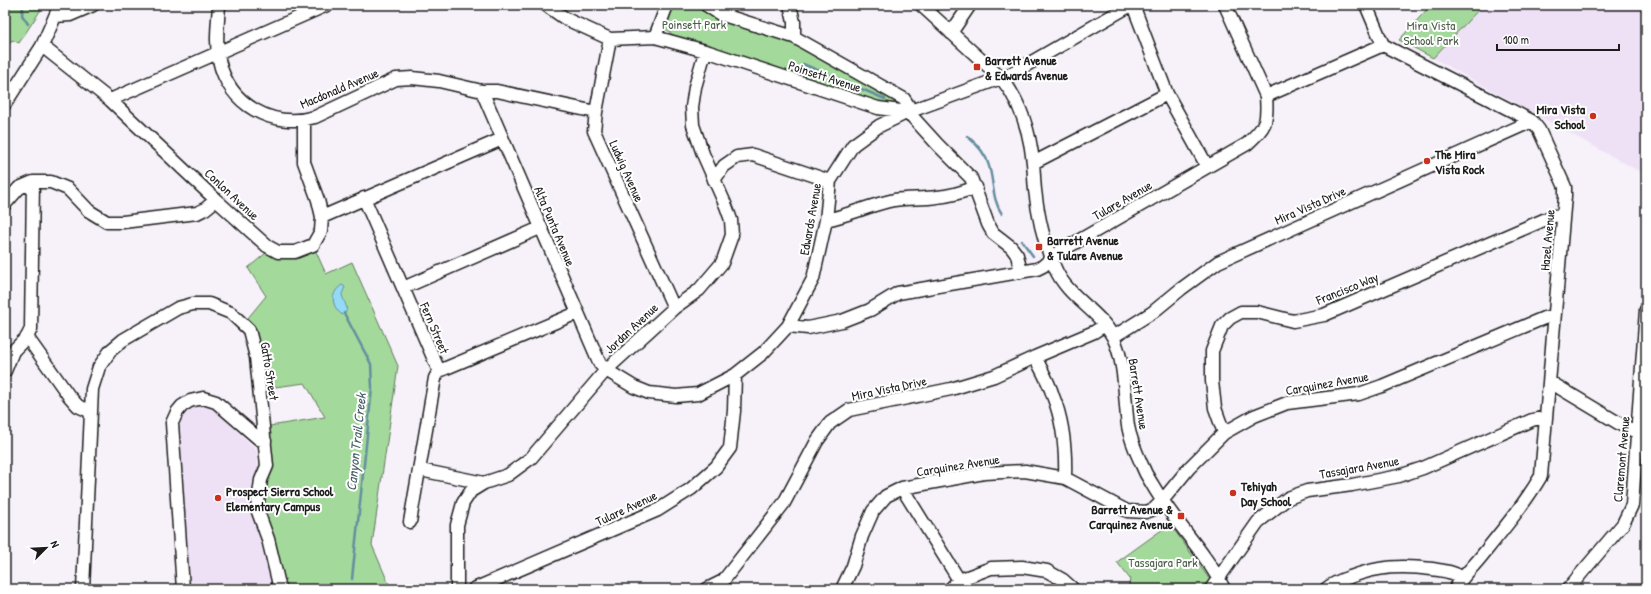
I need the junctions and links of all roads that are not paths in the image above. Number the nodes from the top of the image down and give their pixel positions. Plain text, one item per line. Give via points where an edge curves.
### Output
1 (93, 5) edge
2 (219, 5) edge
3 (327, 5) edge
4 (546, 5) edge
5 (667, 5) edge
6 (706, 5) edge
7 (790, 5) edge
8 (921, 5) edge
9 (970, 5) edge
10 (1132, 5) edge
11 (1225, 5) edge
12 (1366, 5) edge
13 (57, 10) edge
14 (951, 33) junction
15 (655, 36) junction
16 (794, 37) junction
17 (610, 39) junction
18 (1383, 45) junction
19 (42, 46) junction
20 (705, 52) junction
21 (218, 53) junction
22 (1002, 79) junction
23 (482, 91) junction
24 (1167, 94) junction
25 (1266, 96) junction
26 (110, 100) junction
27 (5, 104) edge
28 (596, 112) junction
29 (908, 112) junction
30 (304, 120) junction
31 (1532, 121) junction
32 (502, 139) junction
33 (1033, 163) junction
34 (1207, 166) junction
35 (714, 180) junction
36 (830, 181) junction
37 (33, 182) junction
38 (976, 187) junction
39 (364, 198) junction
40 (216, 200) junction
41 (5, 204) edge
42 (1563, 215) junction
43 (322, 217) junction
44 (826, 220) junction
45 (540, 228) junction
46 (1051, 259) junction
47 (1021, 272) junction
48 (403, 288) junction
49 (674, 308) junction
50 (1646, 310) edge
51 (577, 313) junction
52 (1554, 316) junction
53 (1105, 325) junction
54 (788, 326) junction
55 (27, 337) junction
56 (1113, 337) junction
57 (1035, 357) junction
58 (606, 370) junction
59 (5, 372) edge
60 (439, 372) junction
61 (736, 375) junction
62 (1550, 382) junction
63 (91, 412) junction
64 (1546, 417) junction
65 (1224, 433) junction
66 (1642, 434) edge
67 (265, 441) junction
68 (420, 470) junction
69 (1065, 478) junction
70 (484, 482) junction
71 (902, 488) junction
72 (1162, 500) junction
73 (410, 522) dead end
74 (1462, 577) junction
75 (961, 584) edge
76 (1221, 584) edge
77 (83, 589) edge
78 (183, 589) edge
79 (280, 589) edge
80 (457, 589) edge
81 (474, 589) edge
82 (707, 589) edge
83 (842, 589) edge
84 (950, 589) edge
85 (1073, 589) edge
86 (1211, 589) edge
87 (1326, 589) edge
88 (1455, 589) edge
89 (1568, 589) edge

1 - 13 street via 70,15
2 - 21 street, Macdonald Avenue
3 - 21 street
4 - 17 street, Poinsett Avenue via 566,19
5 - 15 street
6 - 16 street via 720,14
7 - 16 street
8 - 14 street, Barrett Avenue
9 - 14 street
10 - 22 street, Edwards Avenue
10 - 24 street
11 - 25 street, Tulare Avenue
12 - 18 street
13 - 19 street
14 - 22 street, Barrett Avenue
15 - 17 street, Poinsett Avenue
15 - 20 street, Poinsett Avenue
16 - 29 street via 904,99 908,105
17 - 28 street, Ludwig Avenue
18 - 25 street
18 - 31 street
19 - 26 street, Conlon Avenue
19 - 27 street
20 - 29 street, Poinsett Avenue via 878,108
20 - 35 street, Jordan Avenue via 695,87 693,125
21 - 26 street
21 - 30 street, Macdonald Avenue via 224,78 238,98 261,114 284,120
22 - 29 street, Edwards Avenue
22 - 33 street, Barrett Avenue via 1010,89 1023,117
23 - 28 street via 497,91
23 - 30 street, Macdonald Avenue via 439,81 396,79
23 - 32 street, Alta Punta Avenue
24 - 33 street
24 - 34 street
25 - 34 street, Tulare Avenue via 1268,115 1261,130 1248,144
26 - 40 street, Conlon Avenue
28 - 49 street, Ludwig Avenue via 594,132
29 - 36 street, Edwards Avenue via 878,126 853,145
29 - 38 street via 971,178
30 - 43 street, Conlon Avenue via 304,162
31 - 42 street, Hazel Avenue via 1539,130 1565,187
31 - 56 street, Mira Vista Drive via 1218,262 1153,312
32 - 39 street
32 - 45 street, Alta Punta Avenue
33 - 46 street, Barrett Avenue via 1038,215
34 - 46 street, Tulare Avenue
35 - 36 street via 724,166 737,157 753,156
35 - 49 street, Jordan Avenue via 731,220 732,234 722,262 700,290
36 - 44 street, Edwards Avenue
37 - 40 street via 51,182 68,189 89,211 107,222 197,213
37 - 41 street via 19,188
37 - 55 street via 31,329
38 - 44 street via 951,195 896,200 868,206
38 - 47 street via 988,224 993,233 1017,255
39 - 43 street
39 - 48 street, Fern Street
40 - 43 street, Conlon Avenue via 267,246 278,252 294,252 313,245 321,231
42 - 52 street, Hazel Avenue
42 - 65 street, Francisco Way via 1553,216 1324,315 1293,321 1257,312 1241,312 1230,318 1222,326 1212,351 1215,408
44 - 54 street, Edwards Avenue via 814,279
45 - 48 street
45 - 51 street, Alta Punta Avenue
46 - 47 street, Tulare Avenue via 1037,269
46 - 53 street, Barrett Avenue via 1065,284
47 - 54 street, Tulare Avenue via 898,293 870,310 842,321 808,328
48 - 60 street, Fern Street
49 - 58 street, Jordan Avenue
50 - 66 street, Claremont Avenue
51 - 58 street, Alta Punta Avenue via 600,364
51 - 60 street
52 - 62 street, Hazel Avenue
52 - 65 street, Carquinez Avenue via 1382,386 1351,395 1287,403 1254,416
53 - 56 street, Barrett Avenue
53 - 57 street, Mira Vista Drive
54 - 61 street, Edwards Avenue via 763,353
55 - 59 street via 13,351
55 - 63 street via 69,396 78,406
56 - 72 street, Barrett Avenue via 1121,361 1128,428 1141,465
57 - 69 street via 1053,394 1060,416
57 - 82 street, Mira Vista Drive via 994,376 951,389 849,410 830,423 817,441 784,503 723,581
58 - 61 street, Edwards Avenue via 649,393 676,396 698,394
58 - 70 street, Jordan Avenue via 531,458 508,475
60 - 68 street, Fern Street via 435,378
61 - 81 street, Tulare Avenue via 730,448 716,466 691,489 658,510
62 - 64 street, Hazel Avenue
62 - 66 street via 1625,427
63 - 67 street, Gatto Street via 92,389 99,367 111,350 123,340 178,308 193,304 209,304 231,313 249,330 256,357
63 - 77 street, Gatto Street
64 - 74 street, Hazel Avenue via 1541,476 1533,490
64 - 76 street, Tassajara Avenue via 1532,420 1399,476 1307,490 1288,498 1258,522
65 - 72 street, Carquinez Avenue
66 - 89 street, Claremont Avenue via 1632,505 1623,524
67 - 78 street via 259,439 216,402 203,398 190,401 177,412 172,423
67 - 79 street, Gatto Street via 267,466 260,480 257,510 268,539
68 - 70 street
68 - 73 street, Fern Street
69 - 71 street, Carquinez Avenue via 1024,471 984,473
69 - 72 street, Carquinez Avenue via 1127,511 1146,512 1154,509
70 - 80 street, Jordan Avenue via 471,491 463,503 457,525
71 - 75 street
71 - 83 street, Carquinez Avenue via 886,496 873,511
72 - 76 street, Barrett Avenue
74 - 87 street via 1453,572 1389,567 1366,571 1333,583
74 - 88 street, Hazel Avenue
75 - 84 street
75 - 85 street via 991,568 1022,567 1047,571 1064,580
76 - 86 street, Tassajara Avenue

